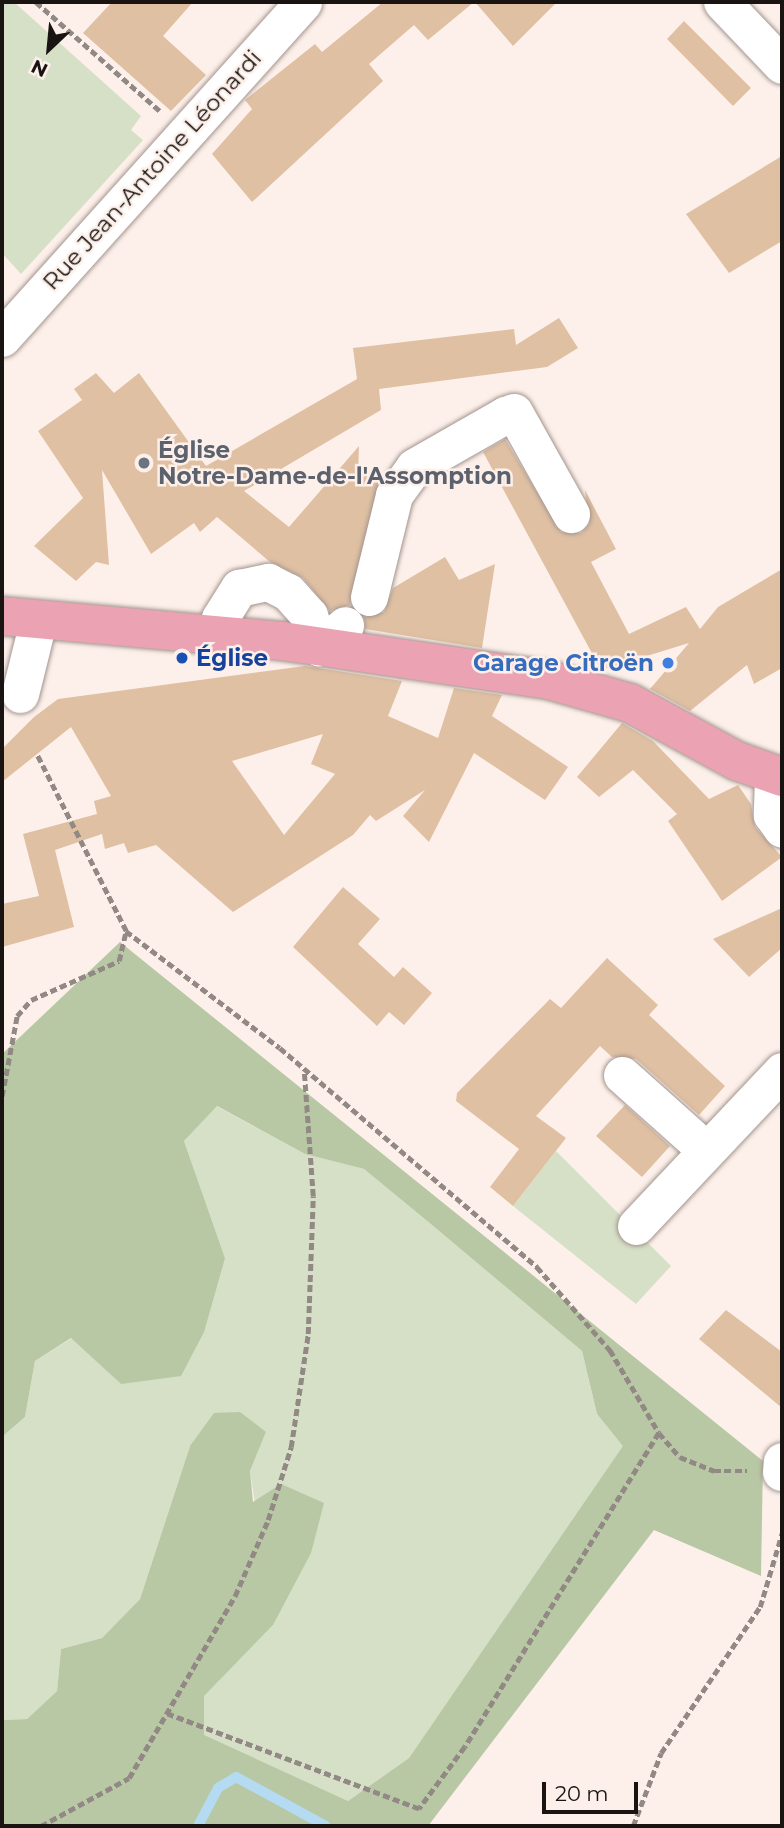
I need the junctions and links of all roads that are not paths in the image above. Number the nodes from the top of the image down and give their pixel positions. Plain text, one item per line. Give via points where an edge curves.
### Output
1 (303, 2) edge
2 (722, 2) edge
3 (782, 65) edge
4 (2, 338) edge
5 (571, 514) dead end
6 (369, 597) dead end
7 (20, 618) edge
8 (219, 636) junction
9 (332, 636) junction
10 (20, 694) dead end
11 (778, 778) edge
12 (782, 829) edge
13 (782, 1070) edge
14 (622, 1075) dead end
15 (706, 1150) junction
16 (636, 1226) dead end

1 - 4 street, Rue Jean-Antoine Léonardi
2 - 3 street
5 - 6 street via 514,412 505,415 414,467 394,495
7 - 8 main road
7 - 10 street
8 - 9 main road via 282,641
8 - 9 street via 220,618 239,588 268,582 288,592
9 - 11 main road via 590,689
11 - 12 street via 772,815
13 - 15 street
14 - 15 street
15 - 16 street

